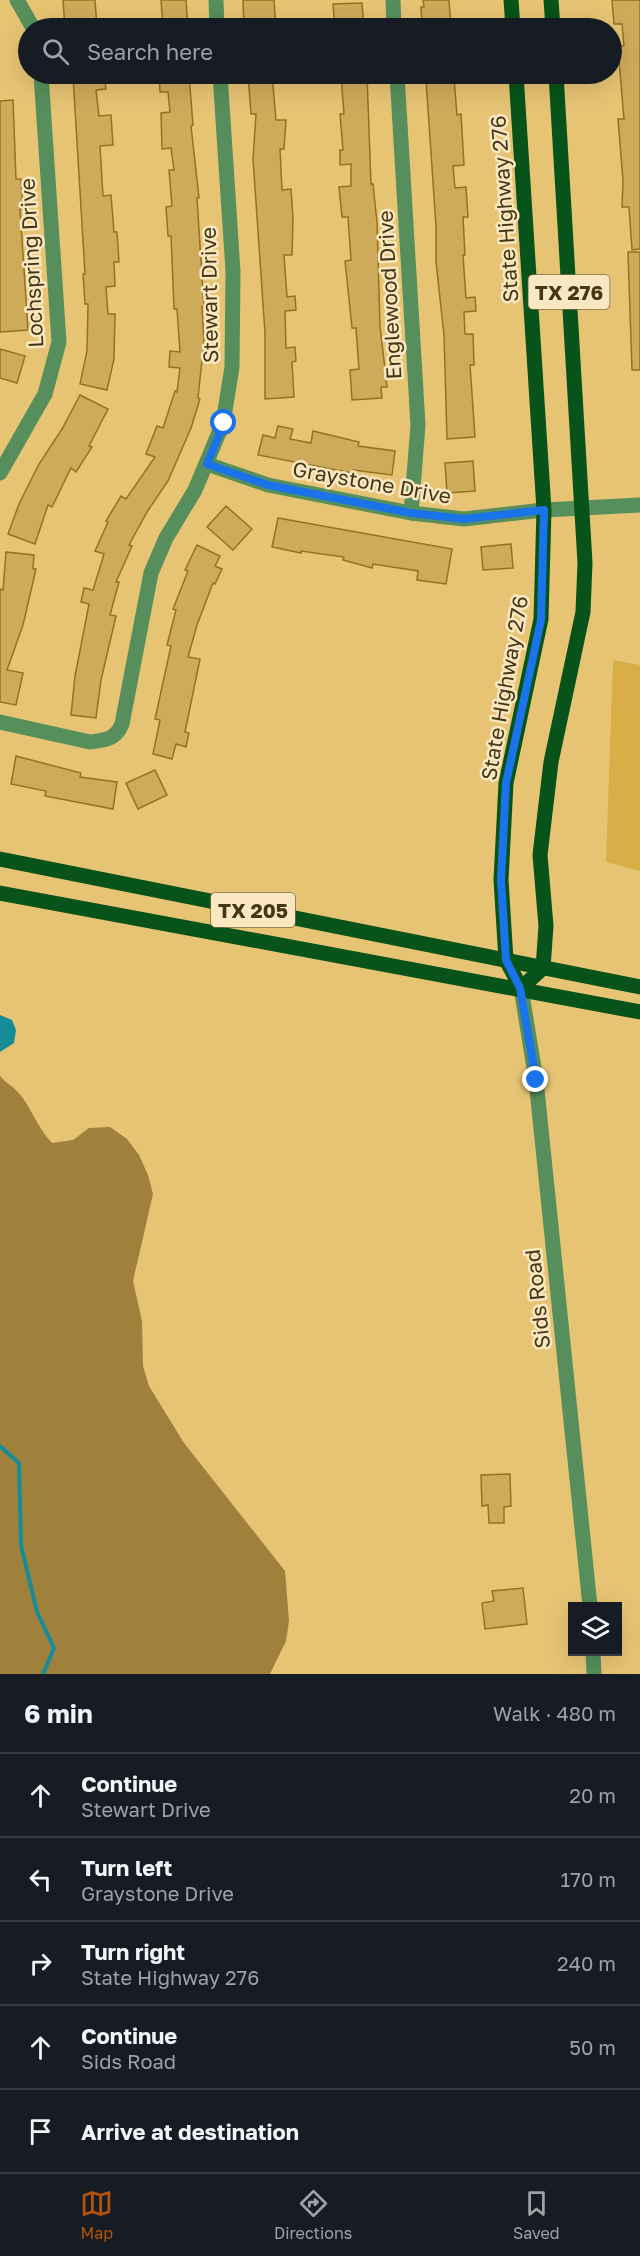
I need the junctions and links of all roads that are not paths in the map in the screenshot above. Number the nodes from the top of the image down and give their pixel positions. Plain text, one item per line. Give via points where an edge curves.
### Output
1 (17, 0) edge
2 (216, 0) edge
3 (393, 0) edge
4 (511, 0) edge
5 (551, 0) edge
6 (27, 18) edge
7 (217, 18) edge
8 (394, 18) edge
9 (512, 18) edge
10 (552, 18) edge
11 (42, 84) edge
12 (221, 84) edge
13 (398, 84) edge
14 (517, 84) edge
15 (557, 84) edge
16 (207, 464) junction
17 (0, 473) edge
18 (640, 505) edge
19 (544, 510) junction
20 (582, 510) junction
21 (411, 513) junction
22 (0, 722) edge
23 (0, 859) edge
24 (0, 893) edge
25 (506, 960) junction
26 (543, 968) junction
27 (640, 987) edge
28 (520, 988) junction
29 (640, 1012) edge
30 (590, 1602) edge
31 (593, 1656) edge
32 (594, 1674) edge

1 - 6 street
2 - 7 street
3 - 8 street
4 - 9 main road
5 - 10 main road
11 - 17 street, Lochspring Drive via 59,342 45,394
12 - 16 street, Stewart Drive via 235,318 224,423
13 - 21 street, Englewood Drive via 418,425
14 - 19 main road, State Highway 276 / TX 276
15 - 20 main road, TX 276
16 - 21 street, Graystone Drive via 268,485
16 - 22 street, Stewart Drive via 151,573 118,734 105,741 90,742
18 - 20 street, Graystone Drive
19 - 20 street, Graystone Drive
19 - 21 street, Graystone Drive via 464,519
19 - 25 main road, State Highway 276 / TX 276 via 541,620 506,783 501,880
20 - 26 main road, TX 276 via 583,612 551,762 540,855 546,926
23 - 25 main road, TX 205
24 - 28 main road, TX 205
25 - 26 main road, TX 205
25 - 28 main road, State Highway 276 / TX 276
26 - 27 main road, TX 205
26 - 28 main road
28 - 29 main road, TX 205
28 - 30 street, Sids Road via 536,1080
31 - 32 street

